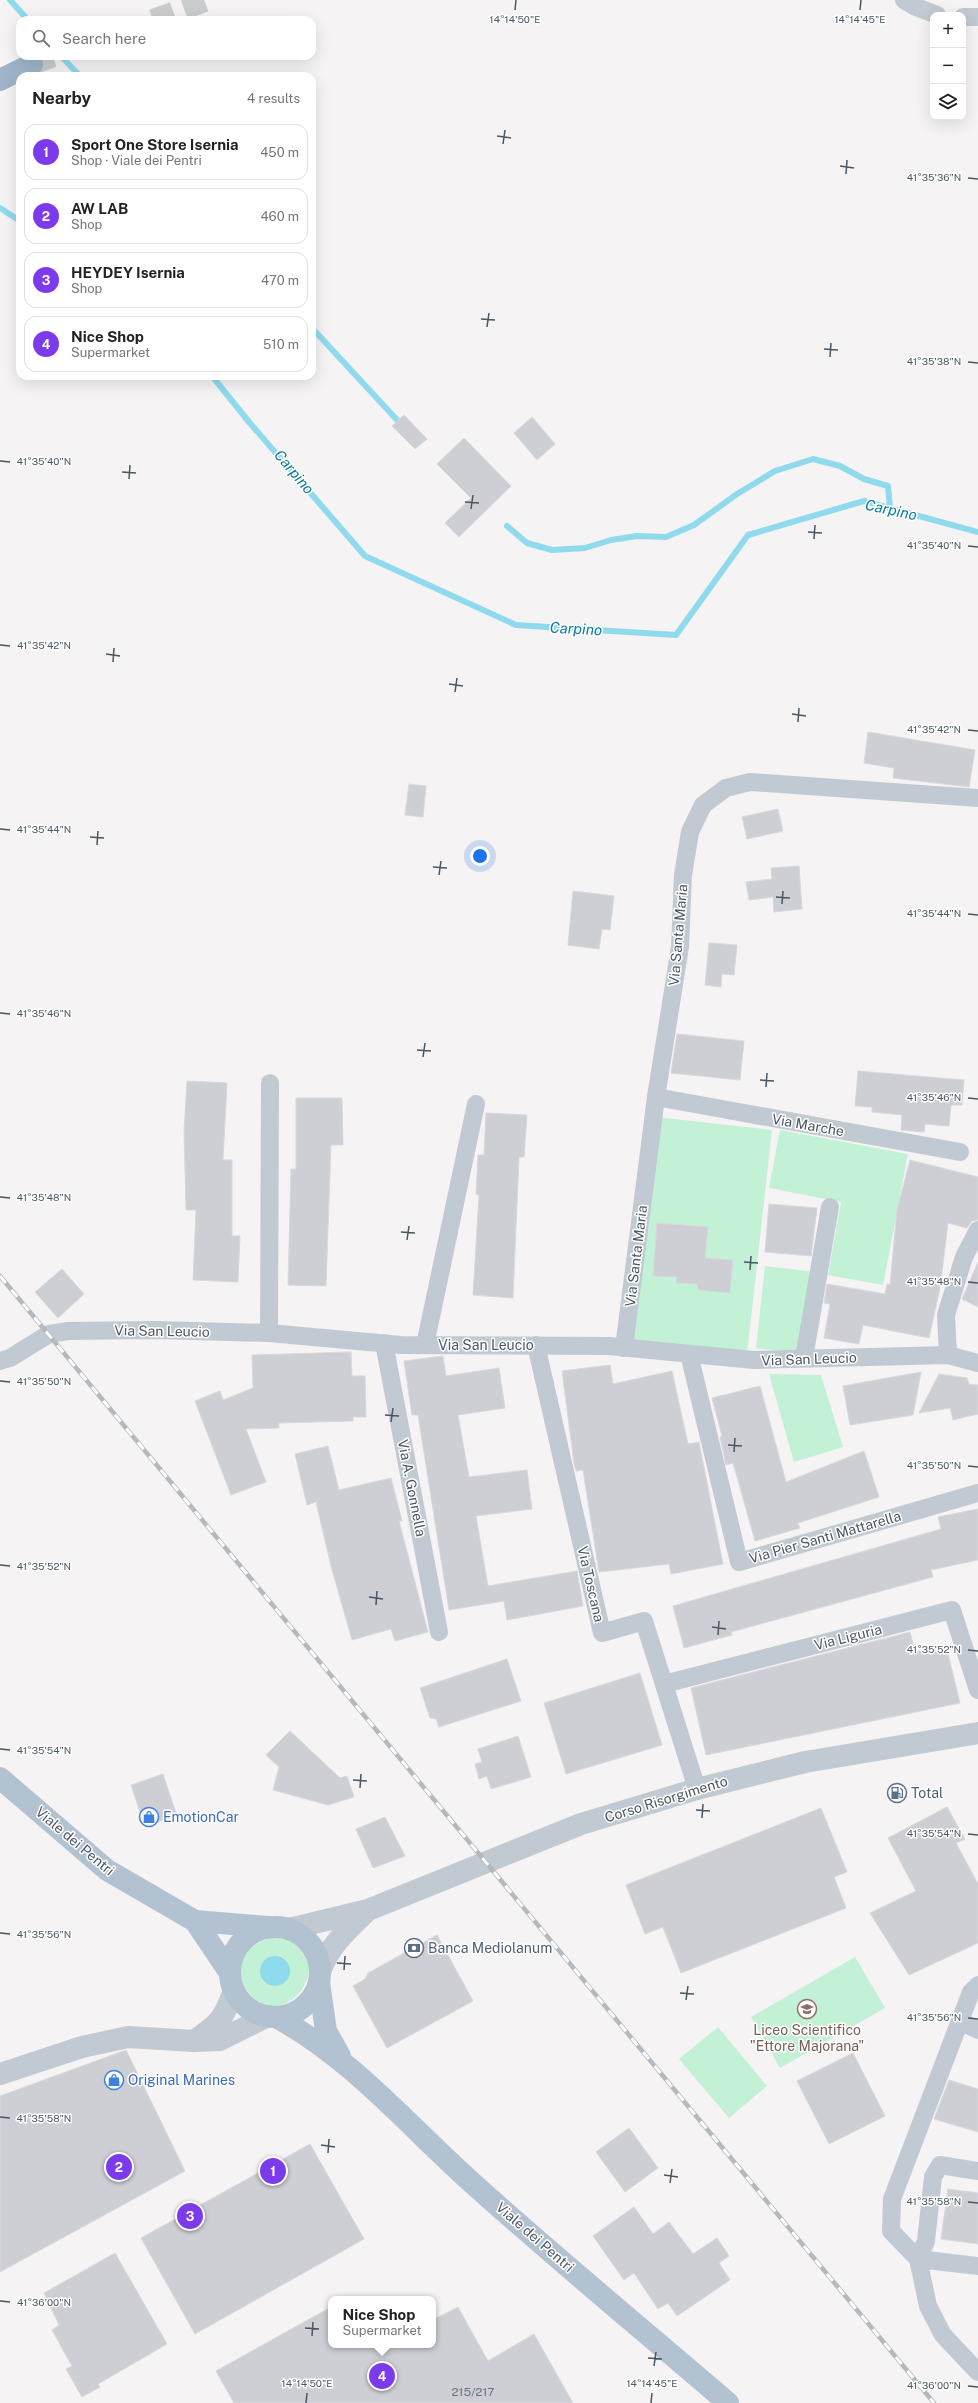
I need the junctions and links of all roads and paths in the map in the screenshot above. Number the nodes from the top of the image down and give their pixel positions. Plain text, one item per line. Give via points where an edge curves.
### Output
1 (904, 0) edge
2 (930, 12) edge
3 (978, 17) edge
4 (966, 18) edge
5 (32, 64) tunnel mouth
6 (0, 80) edge
7 (978, 798) edge
8 (270, 1083) dead end
9 (656, 1097) junction
10 (476, 1104) dead end
11 (960, 1152) dead end
12 (830, 1207) dead end
13 (978, 1230) edge
14 (269, 1333) junction
15 (384, 1343) junction
16 (425, 1345) junction
17 (536, 1346) junction
18 (624, 1348) junction
19 (690, 1354) junction
20 (948, 1355) junction
21 (804, 1358) junction
22 (0, 1361) edge
23 (978, 1363) edge
24 (978, 1493) edge
25 (439, 1632) dead end
26 (664, 1684) junction
27 (978, 1690) edge
28 (978, 1733) edge
29 (0, 1778) edge
30 (697, 1788) junction
31 (368, 1910) junction
32 (195, 1921) junction
33 (281, 1928) junction
34 (319, 1977) junction
35 (232, 1982) junction
36 (978, 1985) edge
37 (272, 2016) junction
38 (960, 2021) junction
39 (978, 2030) edge
40 (194, 2041) junction
41 (346, 2066) junction
42 (0, 2074) edge
43 (978, 2171) edge
44 (918, 2259) junction
45 (978, 2266) edge
46 (978, 2372) edge
47 (728, 2403) edge

1 - 2 street
3 - 4 street
5 - 6 highway
7 - 9 street, Via Santa Maria via 750,782 726,788 703,805 690,832 683,875 680,947
8 - 14 street
9 - 11 street, Via Marche
9 - 18 street, Via Santa Maria
10 - 16 street
12 - 21 street
13 - 20 street via 964,1257 946,1315
14 - 15 street, Via San Leucio
14 - 22 street, Via San Leucio via 68,1331 49,1334 10,1358
15 - 16 street, Via San Leucio
15 - 25 street, Via A. Gonnella
16 - 17 street, Via San Leucio
17 - 18 street, Via San Leucio
17 - 26 street, Via Toscana via 602,1633 644,1621
18 - 19 street, Via San Leucio
19 - 21 street, Via San Leucio via 754,1360
19 - 24 street, Via Pier Santi Mattarella via 739,1562
20 - 21 street, Via San Leucio
20 - 23 street, Via San Leucio
26 - 27 street, Via Liguria via 952,1610
26 - 30 street, Via Toscana
28 - 30 street, Corso Risorgimento via 806,1762
29 - 32 main road, Viale dei Pentri via 107,1870
30 - 31 street, Corso Risorgimento via 581,1824
31 - 33 street, Corso Risorgimento
31 - 34 street, Corso Risorgimento via 340,1937 325,1959
32 - 33 main road, Viale dei Pentri
32 - 35 main road, Viale dei Pentri
33 - 34 main road via 303,1936 310,1944 316,1952
33 - 35 main road via 257,1931 242,1941 233,1956
34 - 37 main road via 315,1992 303,2006 291,2014
34 - 41 main road, Viale dei Pentri via 326,2031
35 - 37 main road via 244,2004
35 - 40 street via 225,2014 214,2028
36 - 38 street via 971,1992
37 - 40 street via 220,2040
37 - 41 main road, Viale dei Pentri via 307,2034
38 - 39 street
38 - 44 street via 892,2199 891,2231
40 - 42 street via 128,2036 82,2047
41 - 47 main road, Viale dei Pentri via 470,2181
43 - 44 street via 940,2166 933,2177 926,2241
44 - 45 street
44 - 46 street via 931,2312 944,2335

